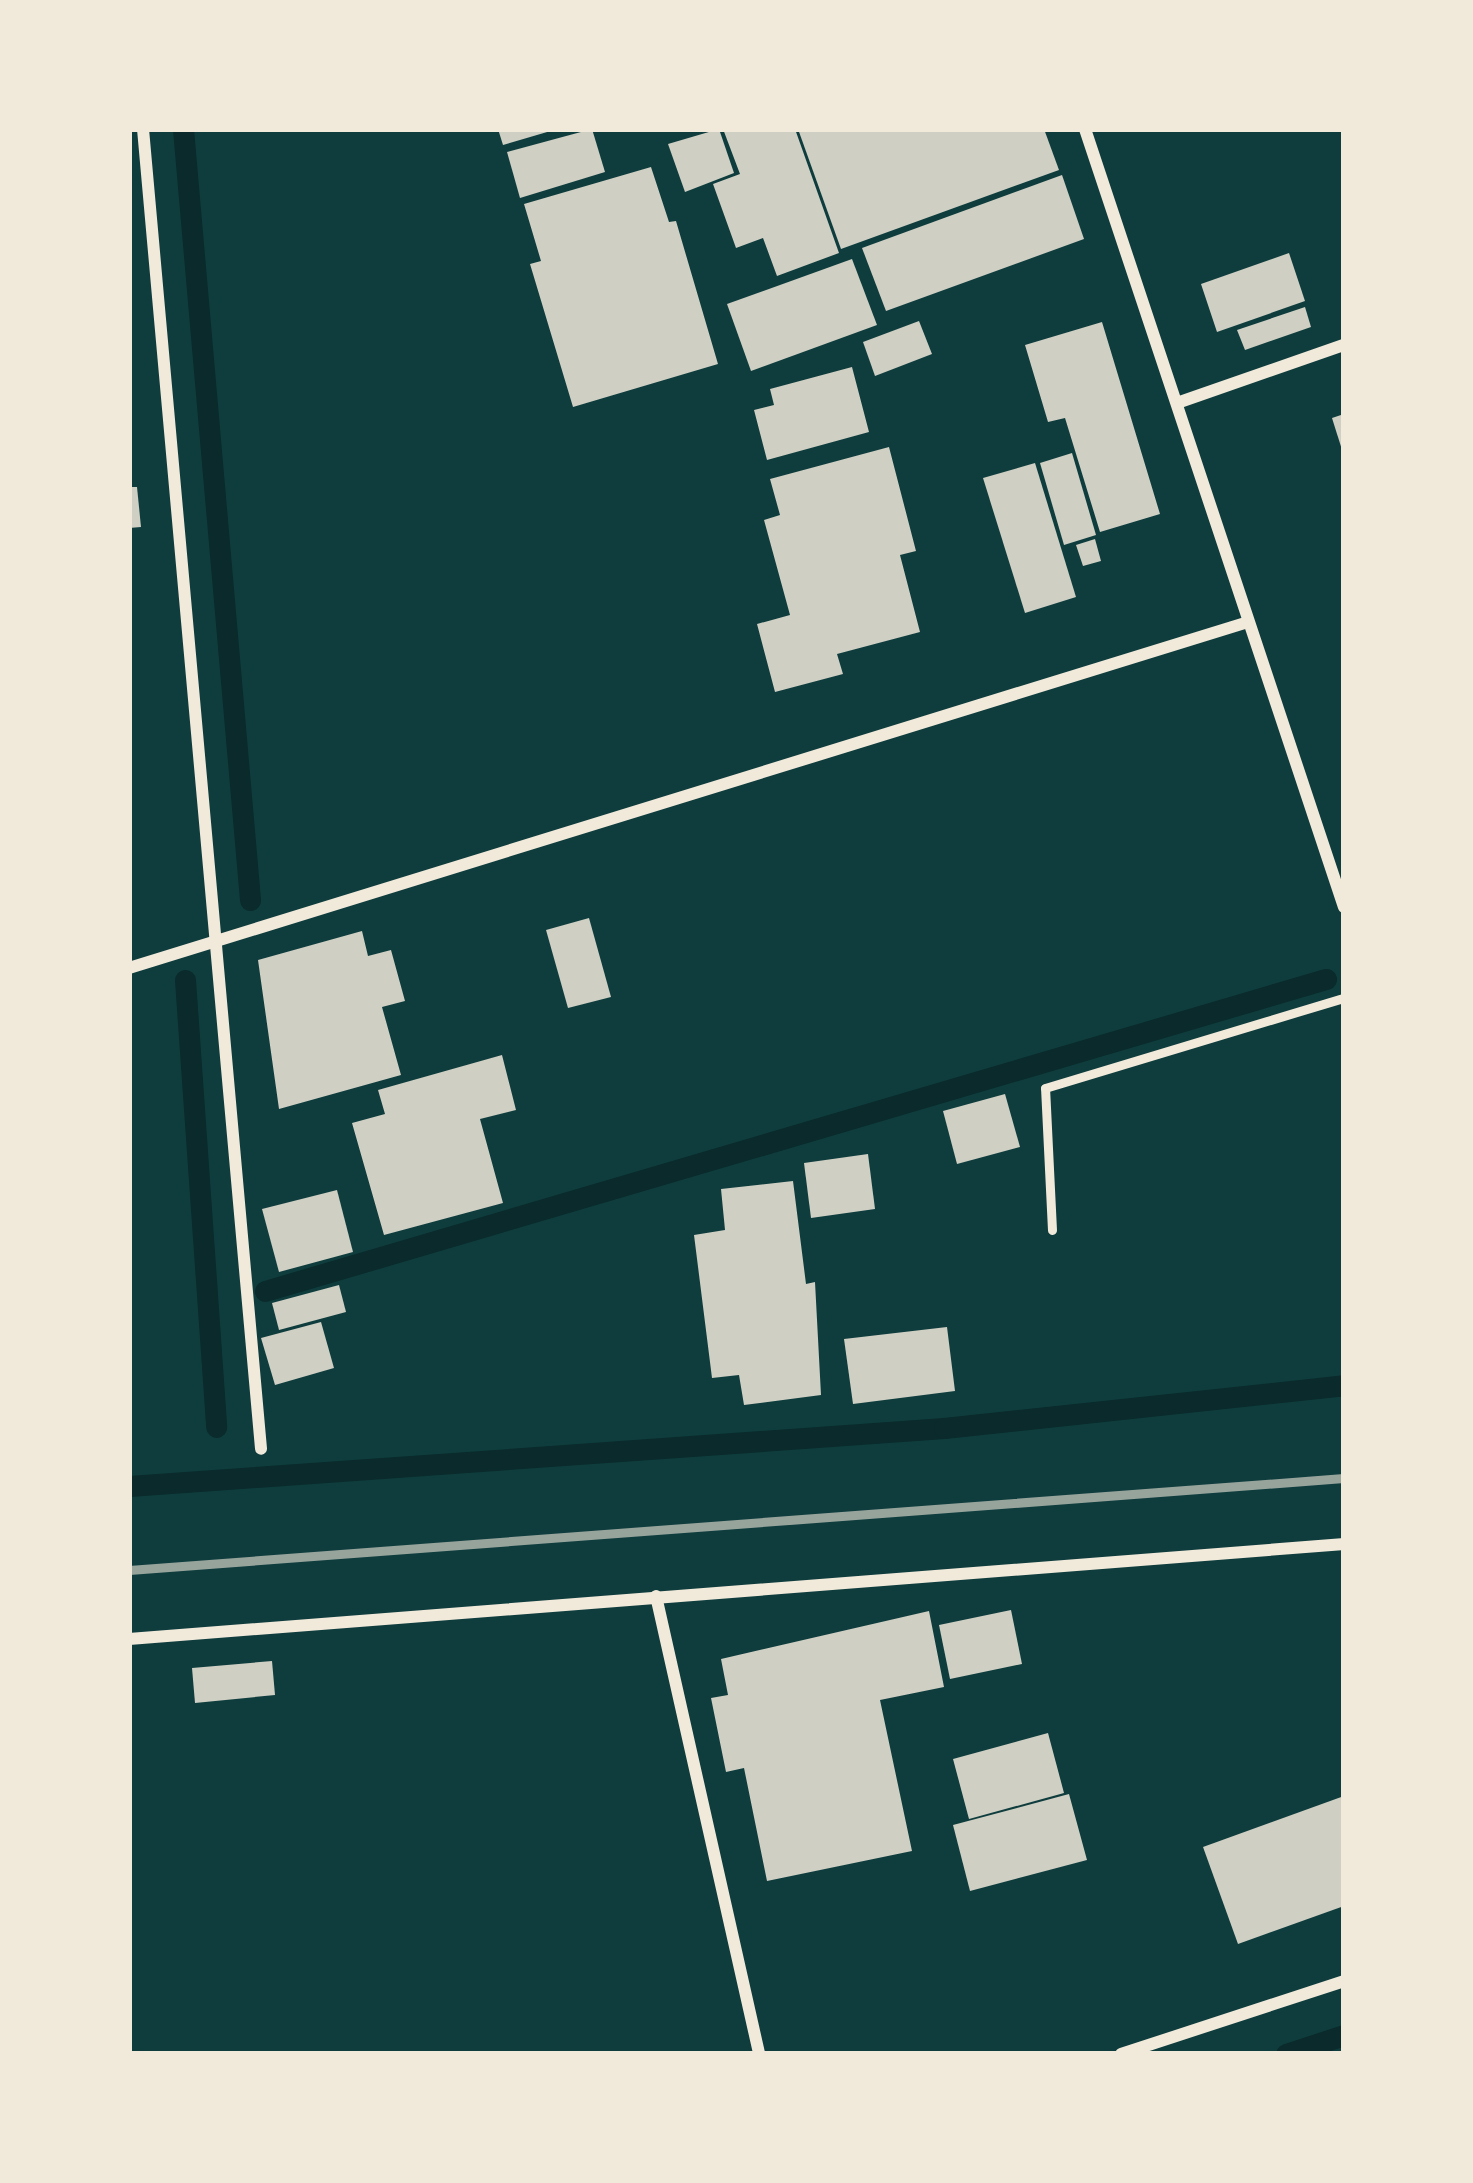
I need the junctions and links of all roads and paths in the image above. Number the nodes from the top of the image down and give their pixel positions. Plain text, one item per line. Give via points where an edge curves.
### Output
1 (143, 129) edge
2 (1085, 129) edge
3 (1344, 345) edge
4 (1177, 403) junction
5 (1248, 622) junction
6 (1344, 908) edge
7 (214, 945) junction
8 (129, 968) edge
9 (1344, 998) edge
10 (1052, 1230) dead end
11 (261, 1449) dead end
12 (1344, 1544) edge
13 (656, 1596) junction
14 (129, 1639) edge
15 (1344, 1981) edge
16 (759, 2054) edge
17 (1121, 2054) edge

1 - 7 street
2 - 4 street
3 - 4 street
4 - 5 street
5 - 6 street
5 - 7 street
7 - 8 street
7 - 11 street
9 - 10 lane via 1045,1088
12 - 13 street
13 - 14 street
13 - 16 street
15 - 17 street

